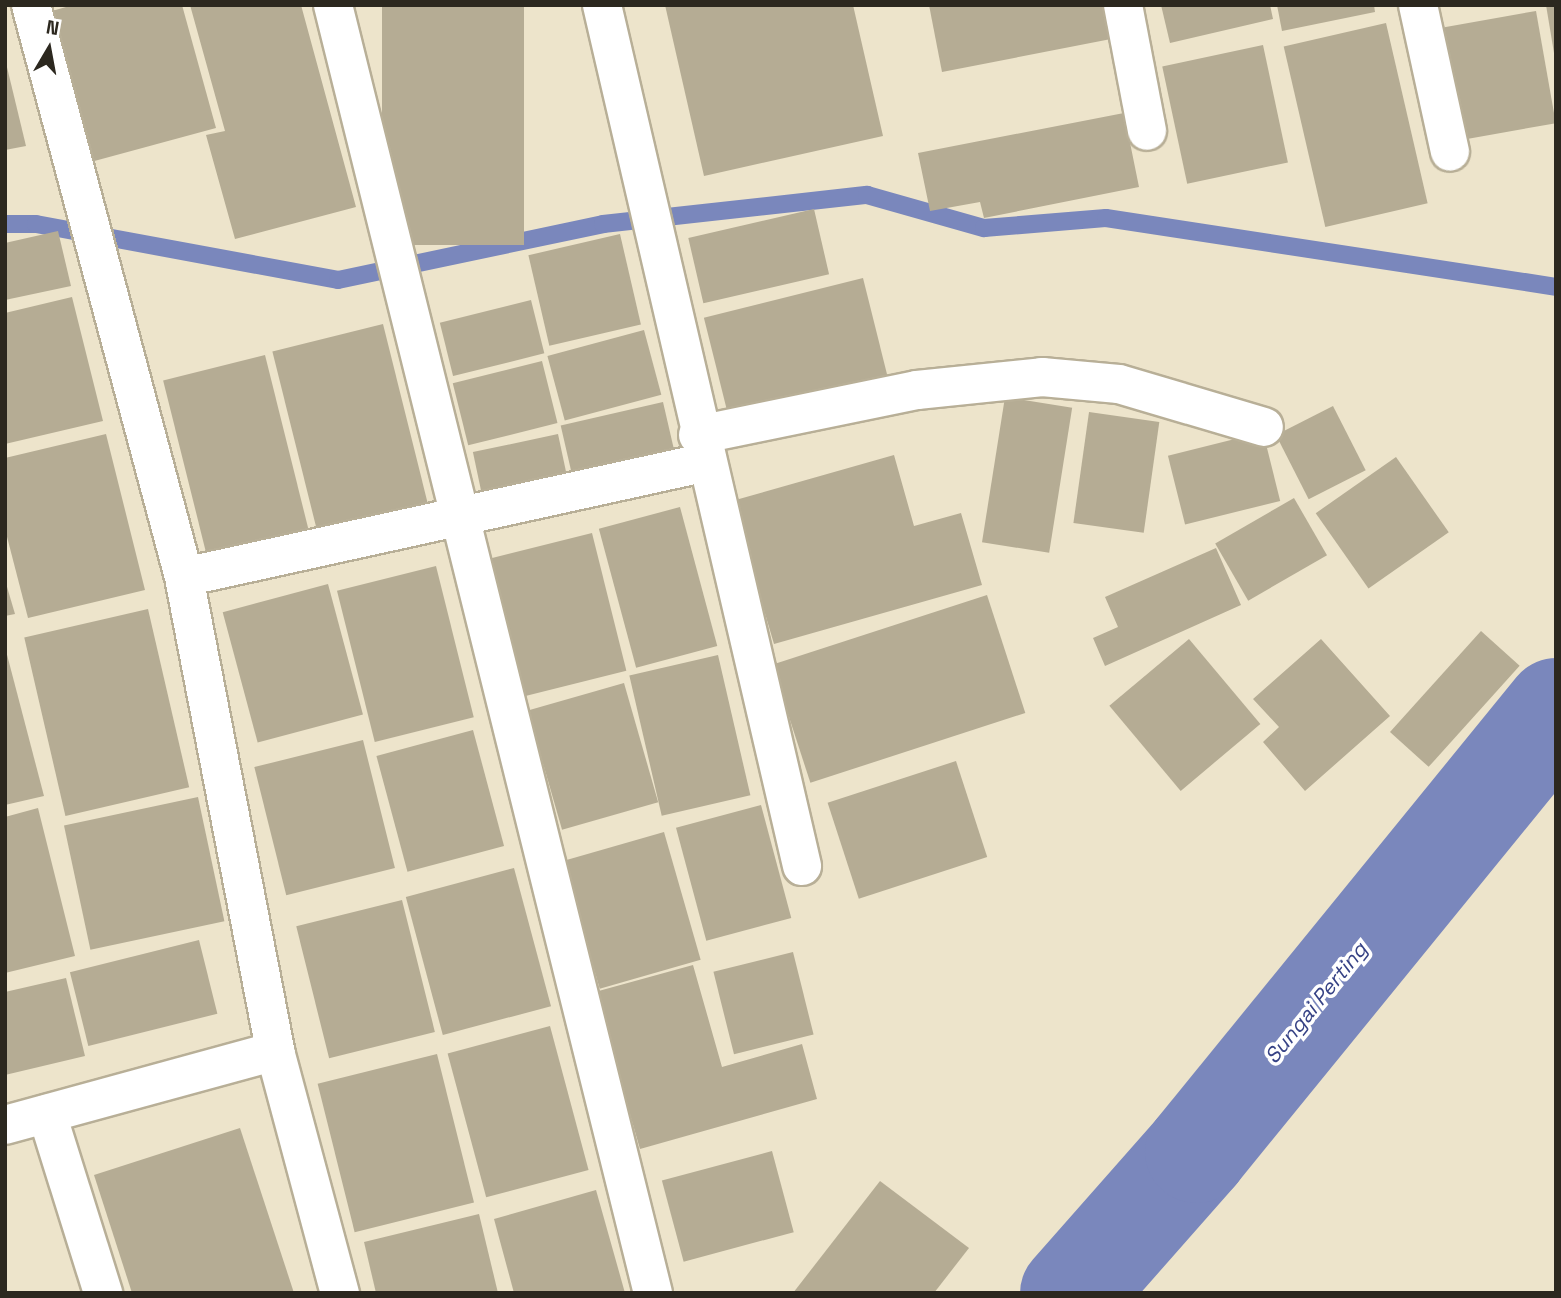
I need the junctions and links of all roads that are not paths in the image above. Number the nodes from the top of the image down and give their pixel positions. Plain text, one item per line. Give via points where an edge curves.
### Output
1 (31, 5) edge
2 (333, 5) edge
3 (602, 5) edge
4 (1123, 5) edge
5 (1419, 5) edge
6 (1147, 131) dead end
7 (1450, 152) dead end
8 (1264, 426) dead end
9 (703, 449) junction
10 (459, 520) junction
11 (184, 577) junction
12 (802, 866) dead end
13 (275, 1051) junction
14 (47, 1114) junction
15 (5, 1125) edge
16 (103, 1293) edge
17 (340, 1293) edge
18 (653, 1293) edge

1 - 11 street
2 - 10 street
3 - 9 street
4 - 6 street
5 - 7 street
8 - 9 street via 1119,384 1042,377 917,390
9 - 10 street
9 - 12 street
10 - 11 street
10 - 18 street
11 - 13 street
13 - 14 street
13 - 17 street
14 - 15 street
14 - 16 street

